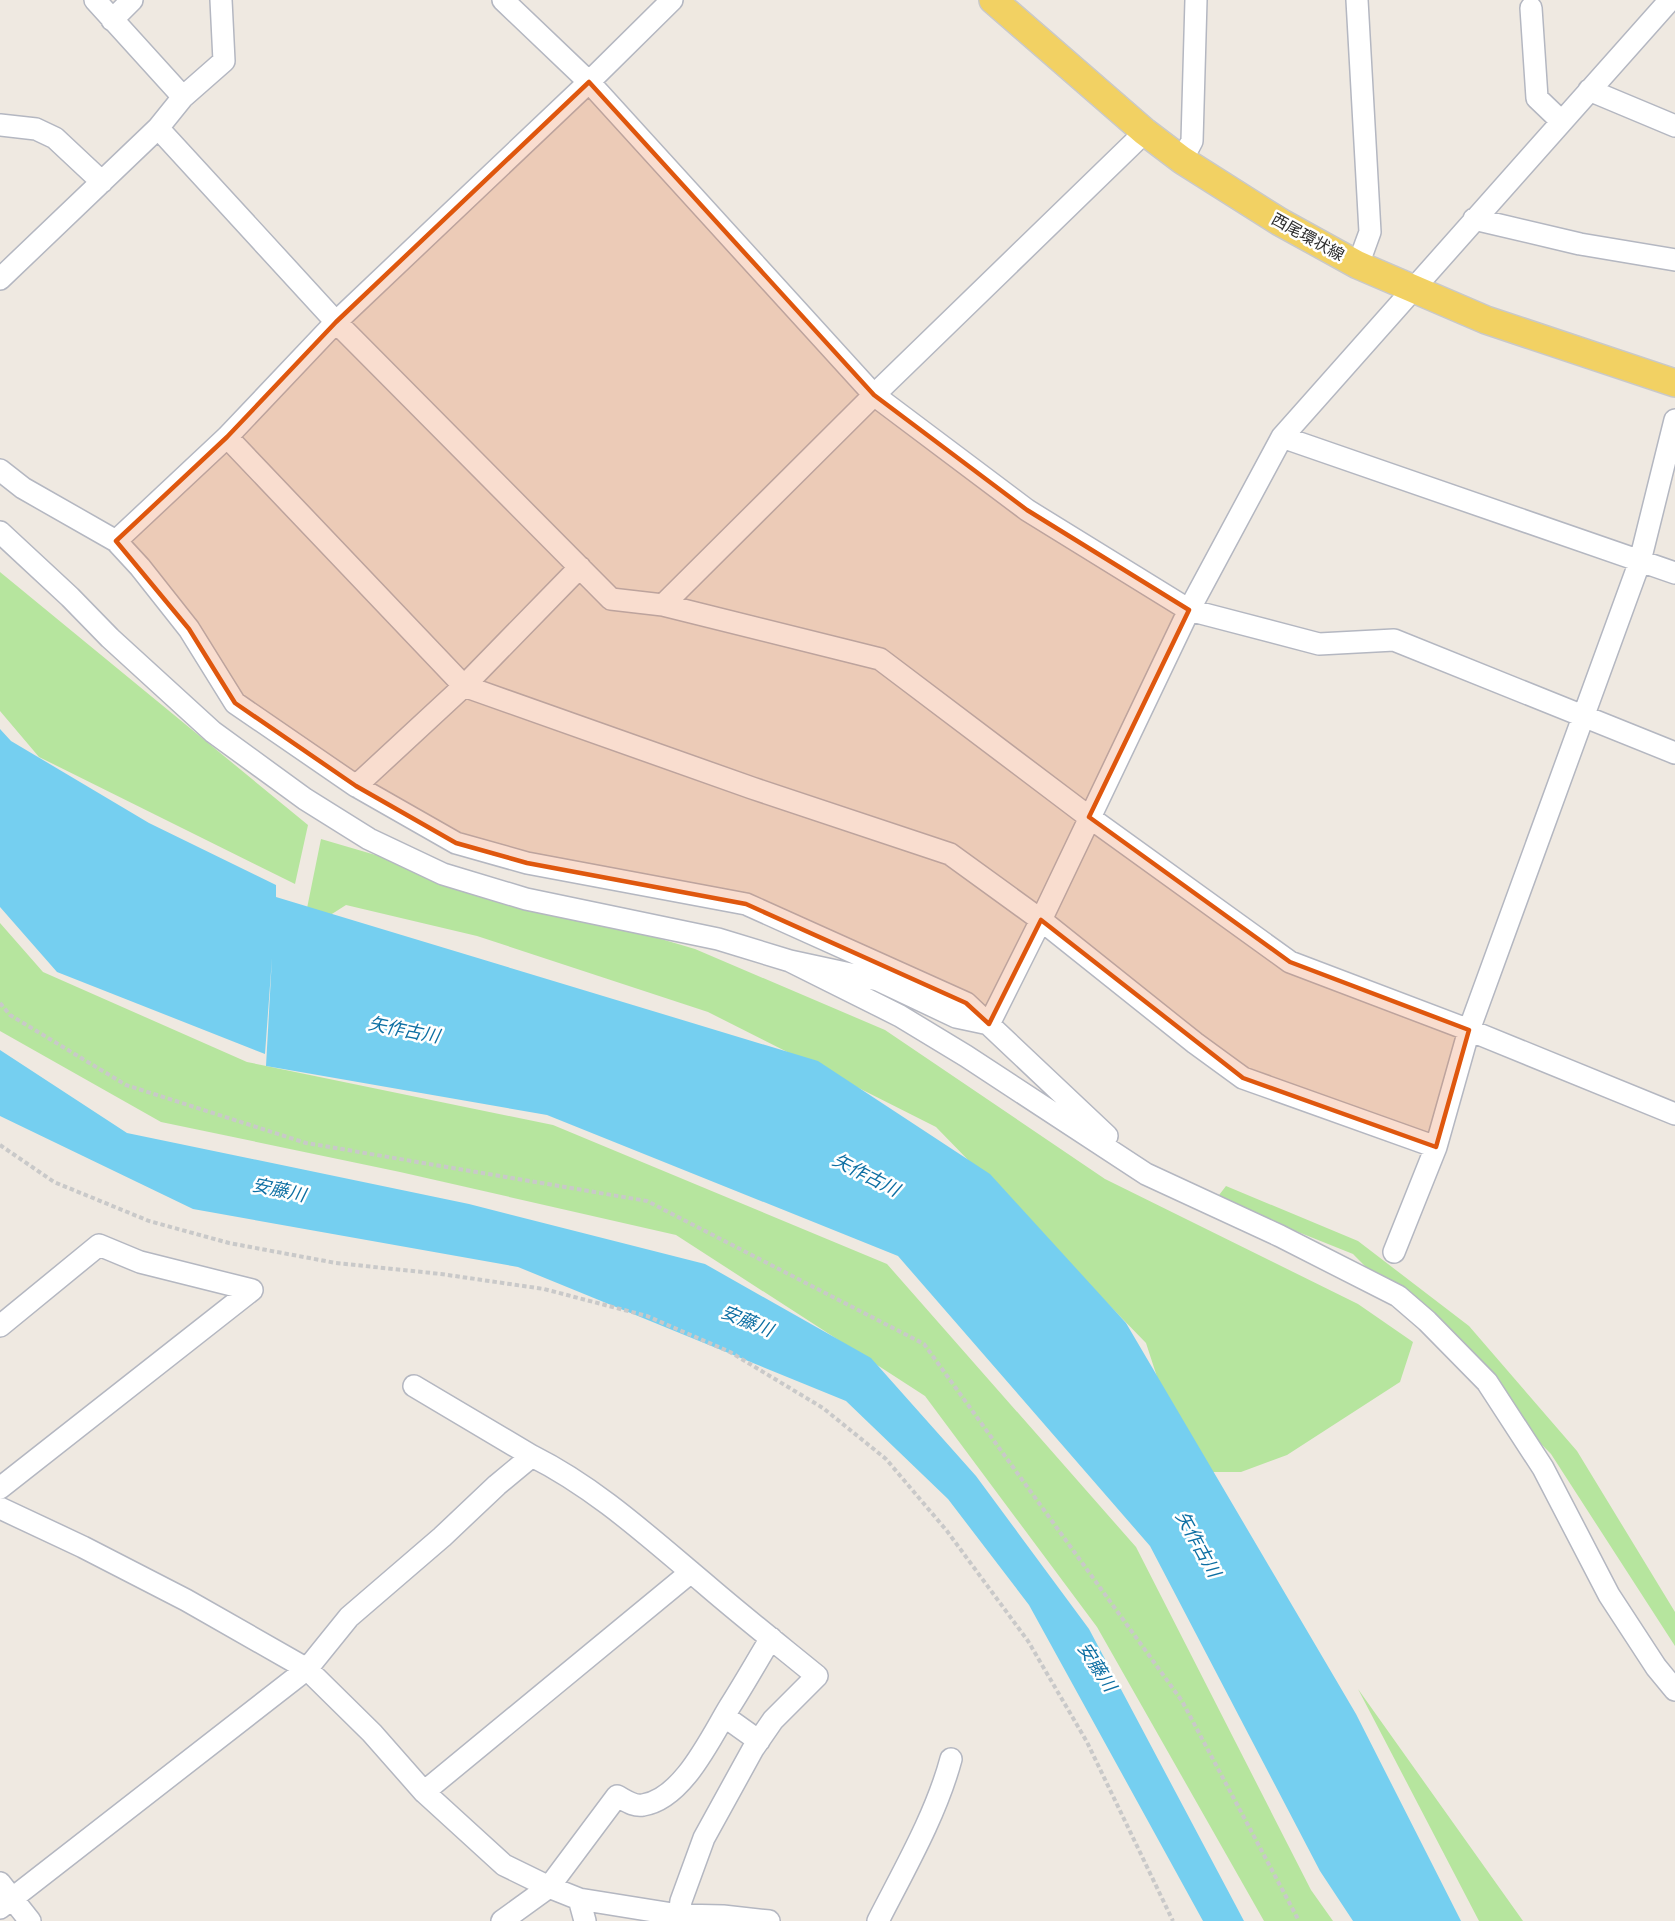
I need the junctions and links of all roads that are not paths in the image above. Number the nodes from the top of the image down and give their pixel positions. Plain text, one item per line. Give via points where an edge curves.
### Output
1 (94, 0) edge
2 (132, 0) edge
3 (220, 0) edge
4 (503, 0) edge
5 (672, 0) edge
6 (993, 0) edge
7 (1196, 0) edge
8 (1358, 0) edge
9 (1670, 0) edge
10 (1531, 8) dead end
11 (112, 20) junction
12 (589, 82) junction
13 (1589, 90) junction
14 (183, 97) junction
15 (1561, 121) junction
16 (0, 125) edge
17 (1675, 126) edge
18 (158, 128) junction
19 (1145, 132) junction
20 (1182, 160) junction
21 (102, 182) junction
22 (1474, 219) junction
23 (1675, 260) edge
24 (1358, 265) junction
25 (0, 279) edge
26 (1413, 289) junction
27 (336, 322) junction
28 (1675, 383) edge
29 (874, 395) junction
30 (1675, 420) edge
31 (227, 437) junction
32 (1282, 437) junction
33 (0, 470) edge
34 (0, 532) edge
35 (116, 541) junction
36 (1640, 561) junction
37 (580, 567) junction
38 (1675, 573) edge
39 (663, 606) junction
40 (1189, 610) junction
41 (464, 686) junction
42 (1581, 716) junction
43 (1675, 753) edge
44 (356, 786) junction
45 (1089, 817) junction
46 (1041, 920) junction
47 (789, 961) junction
48 (988, 1024) junction
49 (1469, 1030) junction
50 (1675, 1114) edge
51 (1436, 1147) junction
52 (1146, 1174) junction
53 (1394, 1252) dead end
54 (0, 1326) edge
55 (414, 1386) dead end
56 (532, 1456) junction
57 (0, 1488) edge
58 (0, 1508) edge
59 (691, 1572) junction
60 (771, 1638) junction
61 (307, 1669) junction
62 (1675, 1690) edge
63 (724, 1716) junction
64 (759, 1740) junction
65 (951, 1759) dead end
66 (424, 1792) junction
67 (549, 1887) junction
68 (4, 1896) edge
69 (579, 1899) junction
70 (679, 1915) junction
71 (30, 1921) edge
72 (502, 1921) edge
73 (585, 1921) edge
74 (769, 1921) edge
75 (878, 1921) edge

1 - 11 street
2 - 11 street
3 - 14 street via 224,61
4 - 12 street
5 - 12 street
6 - 19 main road, 西尾環状線
7 - 20 street via 1192,141
8 - 24 street via 1370,232
9 - 13 street
10 - 15 street via 1537,98
11 - 14 street
12 - 27 street
12 - 29 street
13 - 15 street
13 - 17 street
14 - 18 street
15 - 22 street
16 - 21 street via 36,129 56,138
18 - 21 street
18 - 27 street
19 - 20 main road, 西尾環状線
19 - 29 street
20 - 24 main road, 西尾環状線 via 1280,222
21 - 25 street
22 - 23 street via 1580,244
22 - 26 street
24 - 26 main road, 西尾環状線
26 - 28 main road, 西尾環状線 via 1486,320
26 - 32 street
27 - 31 street
27 - 37 street
29 - 39 street
29 - 40 street via 1027,510
30 - 36 street
31 - 35 street
31 - 41 street
32 - 36 street
32 - 40 street
33 - 35 street via 23,488
34 - 47 street via 213,732 305,799 369,839 443,874 526,899 718,939
35 - 44 street via 189,629 235,703
36 - 38 street
36 - 42 street
37 - 39 street via 611,599
37 - 41 street
39 - 45 street via 880,659
40 - 42 street via 1319,644 1394,640
40 - 45 street
41 - 44 street
41 - 46 street via 752,789 950,854
42 - 43 street
42 - 49 street
44 - 48 street via 456,843 527,863 746,904 966,1003
45 - 46 street
45 - 49 street via 1290,962
46 - 48 street
46 - 51 street via 1243,1078
47 - 48 street via 878,980 956,1017
47 - 52 street via 900,1016
48 - 52 street
49 - 50 street
49 - 51 street
51 - 53 street
52 - 62 street via 1364,1278 1398,1296 1427,1321 1487,1382 1543,1468 1609,1595
54 - 57 street via 99,1245 140,1262 252,1290
55 - 56 street
56 - 59 street via 605,1502
56 - 61 street via 349,1617
58 - 61 street via 186,1600
59 - 60 street
59 - 66 street
60 - 63 street
60 - 64 street via 817,1676 773,1720
61 - 66 street
61 - 68 street
63 - 64 street
63 - 67 street via 704,1752 666,1796 642,1806 617,1796
64 - 70 street via 704,1838
65 - 75 street via 907,1864
66 - 67 street via 504,1865
67 - 69 street
67 - 72 street
68 - 71 street
69 - 70 street
69 - 73 street
70 - 74 street

